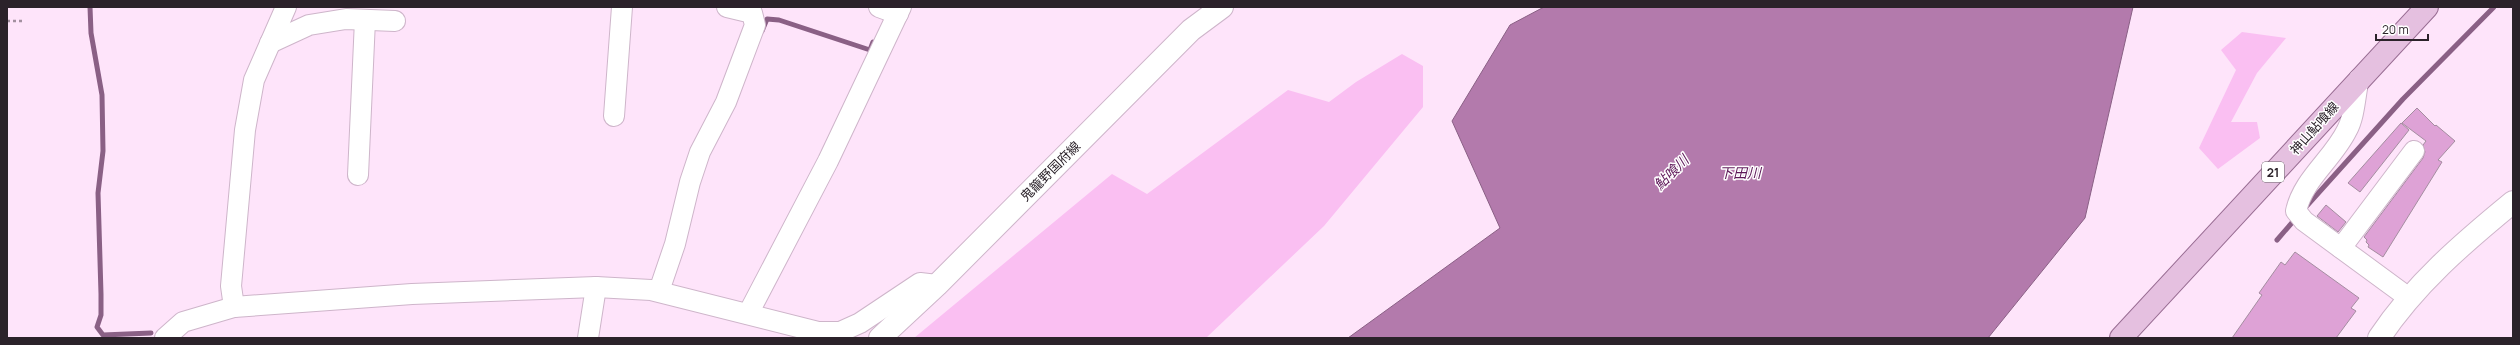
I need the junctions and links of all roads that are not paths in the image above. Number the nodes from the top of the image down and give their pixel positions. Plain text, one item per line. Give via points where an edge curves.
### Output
1 (286, 7) edge
2 (622, 7) edge
3 (727, 7) edge
4 (879, 7) edge
5 (1222, 7) edge
6 (2427, 7) edge
7 (900, 11) edge
8 (380, 17) edge
9 (270, 43) junction
10 (2359, 79) junction
11 (614, 116) dead end
12 (2414, 151) dead end
13 (358, 175) dead end
14 (2513, 202) edge
15 (2341, 248) junction
16 (937, 285) junction
17 (596, 287) junction
18 (659, 291) junction
19 (2409, 298) junction
20 (234, 307) junction
21 (748, 314) junction
22 (165, 338) edge
23 (588, 338) edge
24 (880, 338) edge
25 (2121, 338) edge
26 (2379, 338) edge

1 - 9 street
2 - 11 street
3 - 18 street via 752,12 755,25 726,102 700,152 675,244
4 - 7 street
5 - 16 main road, 鬼籠野国府線 via 1191,30
6 - 10 main road, 神山鮎喰線 / 21
7 - 21 street via 828,161
8 - 9 street via 309,25
8 - 13 street
9 - 20 street via 254,80 246,130 231,286
10 - 15 street via 2348,130 2312,178 2298,202 2300,216
10 - 25 main road, 神山鮎喰線 / 21
12 - 15 street
14 - 19 main road via 2464,242
15 - 19 street
16 - 21 street via 920,283 860,323 840,332 818,332
16 - 24 main road, 鬼籠野国府線
17 - 18 street
17 - 20 street via 412,294
17 - 23 street
18 - 21 street
19 - 26 main road
20 - 22 street via 183,322

